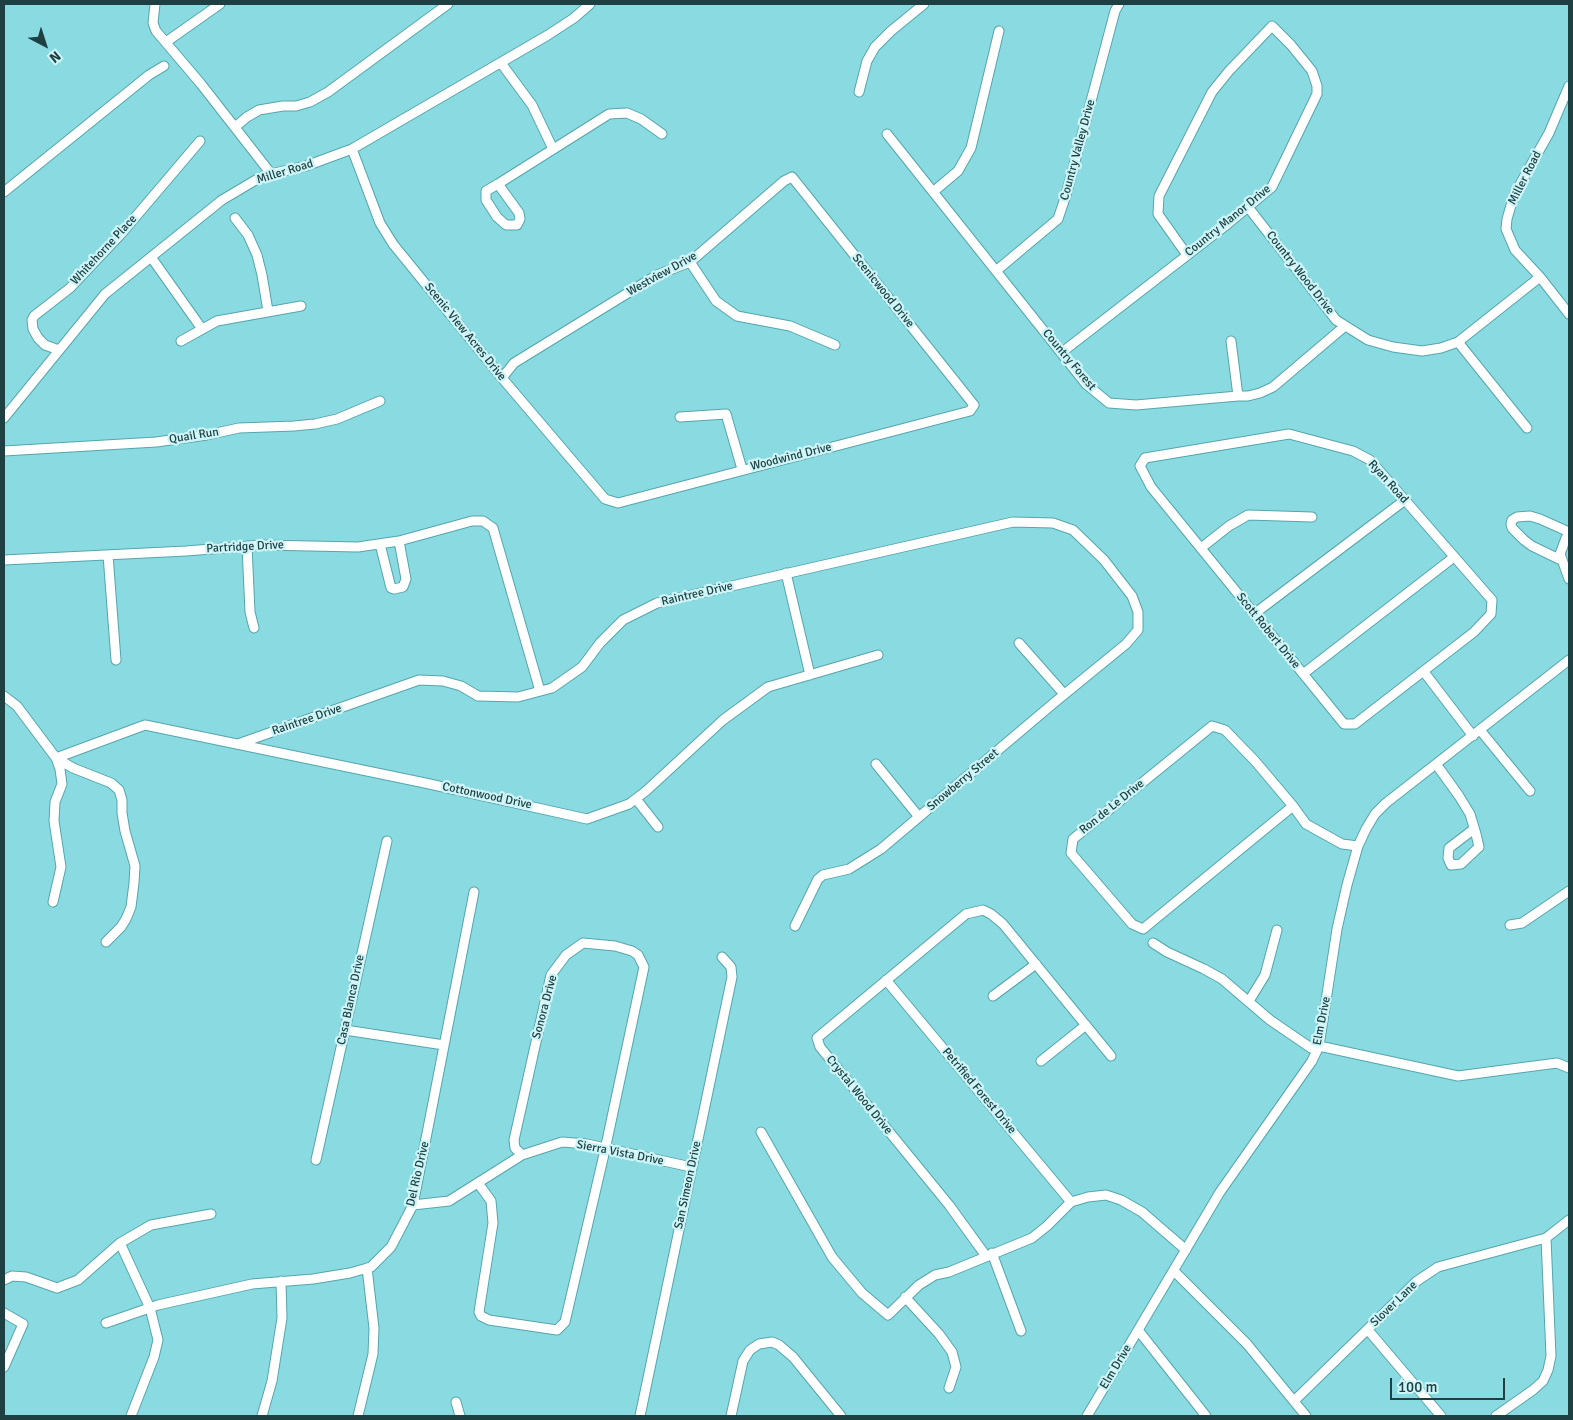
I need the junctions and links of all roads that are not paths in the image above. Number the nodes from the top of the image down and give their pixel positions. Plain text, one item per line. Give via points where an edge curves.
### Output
1 (155, 4) edge
2 (220, 4) edge
3 (448, 4) edge
4 (590, 4) edge
5 (924, 4) edge
6 (1119, 4) edge
7 (999, 31) dead end
8 (166, 42) junction
9 (501, 63) junction
10 (164, 66) dead end
11 (1569, 86) edge
12 (859, 92) dead end
13 (235, 127) junction
14 (662, 134) dead end
15 (887, 134) dead end
16 (200, 141) dead end
17 (352, 149) junction
18 (554, 149) junction
19 (272, 175) junction
20 (792, 177) joint
21 (498, 184) junction
22 (4, 192) edge
23 (933, 192) junction
24 (1248, 207) junction
25 (235, 218) dead end
26 (1187, 255) junction
27 (151, 257) junction
28 (690, 262) junction
29 (996, 271) junction
30 (1540, 277) junction
31 (301, 306) dead end
32 (268, 311) junction
33 (1569, 314) edge
34 (1345, 326) junction
35 (202, 329) junction
36 (181, 340) dead end
37 (1231, 341) dead end
38 (1458, 342) junction
39 (835, 345) dead end
40 (59, 350) junction
41 (1061, 352) junction
42 (502, 378) junction
43 (1238, 396) junction
44 (380, 401) dead end
45 (974, 405) joint
46 (680, 417) dead end
47 (4, 418) edge
48 (1527, 428) dead end
49 (4, 451) edge
50 (1145, 458) joint
51 (742, 469) junction
52 (605, 499) joint
53 (1405, 500) junction
54 (1312, 517) dead end
55 (1569, 533) edge
56 (399, 541) junction
57 (380, 544) junction
58 (247, 546) junction
59 (1201, 548) junction
60 (108, 555) junction
61 (1454, 557) junction
62 (4, 560) edge
63 (1561, 560) junction
64 (786, 573) junction
65 (1569, 579) edge
66 (1254, 614) junction
67 (254, 628) dead end
68 (1138, 630) joint
69 (1019, 643) dead end
70 (878, 655) dead end
71 (116, 660) dead end
72 (1568, 664) edge
73 (1424, 672) junction
74 (1303, 674) junction
75 (810, 675) junction
76 (540, 691) junction
77 (1064, 694) junction
78 (4, 696) edge
79 (1477, 733) junction
80 (238, 744) junction
81 (56, 758) junction
82 (876, 764) dead end
83 (1436, 764) junction
84 (1530, 791) dead end
85 (636, 799) junction
86 (1294, 806) junction
87 (919, 817) junction
88 (658, 827) dead end
89 (1474, 829) dead end
90 (386, 841) dead end
91 (1358, 846) junction
92 (1569, 891) edge
93 (474, 892) dead end
94 (53, 902) dead end
95 (1510, 925) dead end
96 (795, 926) dead end
97 (1277, 930) dead end
98 (106, 942) dead end
99 (1153, 943) dead end
100 (722, 957) dead end
101 (1036, 964) junction
102 (886, 980) junction
103 (993, 996) dead end
104 (1249, 1001) junction
105 (1086, 1025) junction
106 (345, 1030) junction
107 (444, 1045) junction
108 (1319, 1046) junction
109 (1111, 1056) dead end
110 (1041, 1060) dead end
111 (1569, 1068) edge
112 (761, 1132) dead end
113 (605, 1150) junction
114 (522, 1155) junction
115 (316, 1160) dead end
116 (692, 1167) junction
117 (478, 1183) junction
118 (1071, 1202) junction
119 (413, 1205) junction
120 (211, 1214) dead end
121 (1569, 1220) edge
122 (1546, 1238) junction
123 (120, 1243) junction
124 (1186, 1250) junction
125 (989, 1254) junction
126 (366, 1268) junction
127 (1174, 1271) junction
128 (4, 1280) edge
129 (281, 1281) junction
130 (905, 1298) junction
131 (150, 1308) junction
132 (4, 1313) edge
133 (106, 1323) dead end
134 (1138, 1330) junction
135 (1368, 1330) junction
136 (1021, 1331) dead end
137 (4, 1367) edge
138 (949, 1388) dead end
139 (1294, 1401) junction
140 (456, 1402) dead end
141 (132, 1416) edge
142 (262, 1416) edge
143 (358, 1416) edge
144 (460, 1416) edge
145 (640, 1416) edge
146 (732, 1416) edge
147 (841, 1416) edge
148 (1087, 1416) edge
149 (1206, 1416) edge
150 (1306, 1416) edge
151 (1441, 1416) edge
152 (1496, 1416) edge

1 - 8 street via 153,24
2 - 8 street
3 - 13 street via 328,92 296,106 259,110
4 - 9 street, Miller Road via 555,31
5 - 12 street via 875,47 867,61
6 - 29 street, Country Valley Drive via 1058,219
7 - 23 street via 971,148 958,171
8 - 13 street
9 - 17 street, Miller Road
9 - 18 street via 532,105
10 - 22 street
11 - 30 street, Miller Road via 1549,132 1514,195 1507,219 1506,228 1515,250
13 - 19 street
14 - 18 street via 627,113 609,114
15 - 23 street, Country Forest
16 - 40 street, Whitehorne Place via 70,288 34,316 33,329 38,338 45,345
17 - 19 street, Miller Road
17 - 42 street, Scenic View Acres Drive via 380,223 393,244
18 - 21 street
19 - 27 street, Miller Road via 254,181 222,200
20 - 28 street, Westview Drive
20 - 45 street, Scenicwood Drive
21 - 21 street via 486,191 486,200 506,225 516,225 519,213
23 - 29 street, Country Forest
24 - 26 street, Country Manor Drive
24 - 26 street, Country Manor Drive via 1272,187 1317,94 1312,71 1272,26 1212,92 1159,196 1158,214
24 - 34 street, Country Wood Drive via 1336,320
25 - 32 street via 257,255
26 - 41 street, Country Manor Drive
27 - 35 street
27 - 40 street, Miller Road via 105,294
28 - 39 street via 716,301 737,316 790,326
28 - 42 street, Westview Drive via 656,275 514,363
29 - 41 street, Country Forest
30 - 33 street, Miller Road
30 - 38 street, Country Wood Drive
31 - 32 street
32 - 35 street via 218,320
34 - 38 street, Country Wood Drive via 1368,340 1393,347 1422,351
34 - 43 street, Country Forest via 1274,387
35 - 36 street
37 - 43 street
38 - 48 street
40 - 47 street, Miller Road
41 - 43 street, Country Forest via 1086,384 1108,403 1136,405
42 - 52 street, Scenic View Acres Drive
44 - 49 street, Quail Run via 314,424 239,428 156,442
45 - 51 street, Woodwind Drive via 970,411
46 - 51 street via 726,414
50 - 53 street, Ryan Road via 1289,434 1353,451 1370,460
50 - 59 street, Scott Robert Drive via 1140,466 1151,487
51 - 52 street, Woodwind Drive via 618,503
53 - 61 street, Ryan Road
53 - 66 street
54 - 59 street via 1248,515
55 - 63 street via 1560,554
55 - 63 street via 1530,516 1512,520 1512,528 1517,534 1532,546
56 - 57 street, Partridge Drive
56 - 57 street via 406,579 404,587 394,589
56 - 76 street, Partridge Drive via 472,521 483,521 493,528
57 - 58 street, Partridge Drive via 358,547
58 - 60 street, Partridge Drive
58 - 67 street via 250,612
59 - 66 street, Scott Robert Drive
60 - 62 street, Partridge Drive
60 - 71 street
61 - 73 street, Ryan Road via 1492,600 1491,614
61 - 74 street
63 - 65 street
64 - 68 street, Raintree Drive via 1014,522 1053,523 1073,530 1104,560 1132,596 1138,612
64 - 75 street
64 - 76 street, Raintree Drive via 657,603 623,620 582,667 552,688
66 - 74 street, Scott Robert Drive
68 - 77 street, Snowberry Street via 1126,644
69 - 77 street
70 - 75 street, Cottonwood Drive
72 - 79 street, Elm Drive
73 - 74 street, Scott Robert Drive via 1355,724 1344,724
73 - 79 street
75 - 85 street, Cottonwood Drive via 768,688 750,699
76 - 80 street, Raintree Drive via 518,697 478,696 443,681 419,680
77 - 87 street, Snowberry Street
78 - 81 street via 17,706
79 - 83 street, Elm Drive
79 - 84 street
80 - 81 street, Cottonwood Drive via 146,725
80 - 85 street, Cottonwood Drive via 586,819
81 - 94 street via 62,784 55,802 54,821 61,868
81 - 98 street via 111,783 119,790 122,800 125,832 135,866 133,891 126,919
82 - 87 street
83 - 89 street via 1470,814
83 - 91 street, Elm Drive via 1381,808
85 - 88 street
86 - 86 street, Ron de Le Drive via 1143,929 1132,924 1071,853 1073,839 1212,726 1225,730 1256,760
86 - 91 street, Ron de Le Drive via 1306,824 1342,844
87 - 96 street, Snowberry Street via 881,849 849,870 818,879
90 - 106 street, Casa Blanca Drive
91 - 108 street, Elm Drive via 1337,929
92 - 95 street via 1522,922
93 - 107 street, Del Rio Drive
97 - 104 street via 1265,975
99 - 104 street via 1222,979
100 - 116 street, San Simeon Drive via 731,967 732,977
101 - 102 street, Crystal Wood Drive via 1003,924 983,910 966,914
101 - 103 street
101 - 105 street
102 - 118 street, Petrified Forest Drive
102 - 125 street, Crystal Wood Drive via 817,1038 820,1047
104 - 108 street via 1311,1048
105 - 109 street
105 - 110 street
106 - 107 street
106 - 115 street, Casa Blanca Drive
107 - 119 street, Del Rio Drive
108 - 111 street via 1458,1076 1557,1063
108 - 124 street, Elm Drive via 1312,1061 1220,1192
112 - 130 street via 832,1257 862,1293 888,1315
113 - 114 street, Sierra Vista Drive via 587,1144 562,1142
113 - 114 street, Sonora Drive via 644,967 632,951 583,943 566,955 551,975 514,1140 515,1148
113 - 116 street, Sierra Vista Drive
113 - 117 street via 565,1322 557,1330 481,1316 493,1223 490,1201
114 - 117 street, Sierra Vista Drive
116 - 145 street, San Simeon Drive
117 - 119 street, Sierra Vista Drive via 449,1201
118 - 124 street via 1106,1195 1121,1200 1142,1212
118 - 125 street via 1032,1238
119 - 126 street, Del Rio Drive via 391,1247
120 - 123 street via 152,1225
121 - 122 street, Slover Lane
122 - 135 street, Slover Lane via 1438,1267 1417,1281
122 - 152 street via 1551,1356 1548,1370 1533,1390
123 - 128 street via 78,1280 57,1288 26,1278 12,1276
123 - 131 street
124 - 127 street, Elm Drive
125 - 130 street via 935,1275 918,1284
125 - 136 street
126 - 129 street, Del Rio Drive via 350,1273
126 - 143 street via 374,1328 373,1354
127 - 134 street, Elm Drive
127 - 139 street via 1247,1344
129 - 131 street, Del Rio Drive via 252,1284
129 - 142 street via 282,1318 272,1381
130 - 138 street via 952,1352 956,1367
131 - 133 street, Del Rio Drive
131 - 141 street via 158,1340
132 - 137 street via 23,1324
134 - 148 street, Elm Drive
134 - 149 street
135 - 139 street, Slover Lane
135 - 151 street
139 - 150 street
140 - 144 street
146 - 147 street via 743,1361 759,1344 772,1342 793,1357

